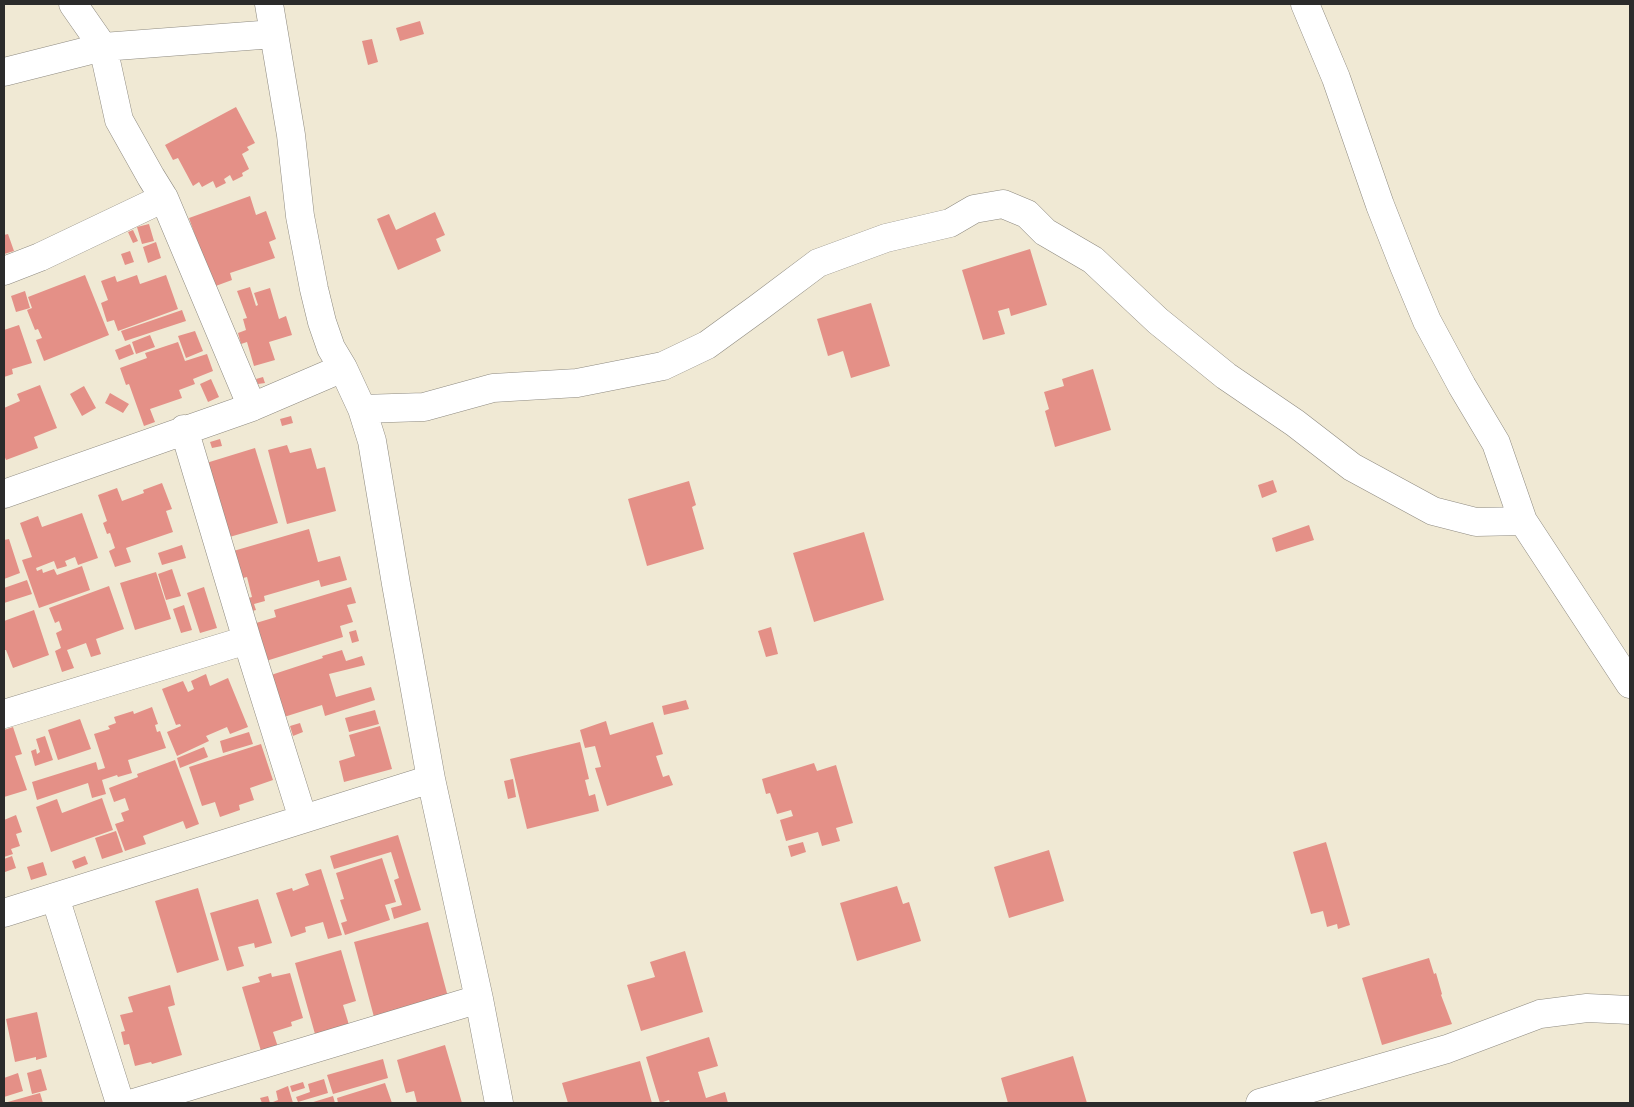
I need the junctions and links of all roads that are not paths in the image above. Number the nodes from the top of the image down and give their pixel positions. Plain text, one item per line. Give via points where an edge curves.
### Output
1 (73, 4) edge
2 (269, 4) edge
3 (1305, 4) edge
4 (274, 34) junction
5 (103, 47) junction
6 (4, 72) edge
7 (164, 198) junction
8 (4, 271) edge
9 (343, 368) junction
10 (252, 407) junction
11 (362, 409) junction
12 (184, 430) junction
13 (4, 494) edge
14 (1523, 521) junction
15 (247, 640) junction
16 (1630, 684) edge
17 (4, 714) edge
18 (431, 780) junction
19 (303, 818) junction
20 (55, 897) junction
21 (4, 913) edge
22 (479, 999) junction
23 (1630, 1010) edge
24 (120, 1103) edge
25 (134, 1103) edge
26 (499, 1103) edge
27 (1260, 1103) edge

1 - 5 street
2 - 4 street
3 - 14 street via 1336,78 1408,276 1427,321 1496,443
4 - 5 street
4 - 9 street via 291,135 300,216 314,289 330,348
5 - 6 street
5 - 7 street via 119,120
7 - 8 street
7 - 10 street
9 - 10 street
9 - 11 street
10 - 12 street
11 - 14 street via 424,407 492,388 577,383 663,366 707,345 818,262 886,238 950,223 974,210 1003,204 1027,214 1045,232 1093,260 1158,321 1226,376 1352,467 1433,511 1476,522
11 - 18 street via 372,441
12 - 13 street
12 - 15 street
14 - 16 street
15 - 17 street
15 - 19 street
18 - 19 street
18 - 22 street
19 - 20 street
20 - 21 street
20 - 24 street
22 - 25 street
22 - 26 street
23 - 27 street via 1586,1008 1540,1014 1447,1049

